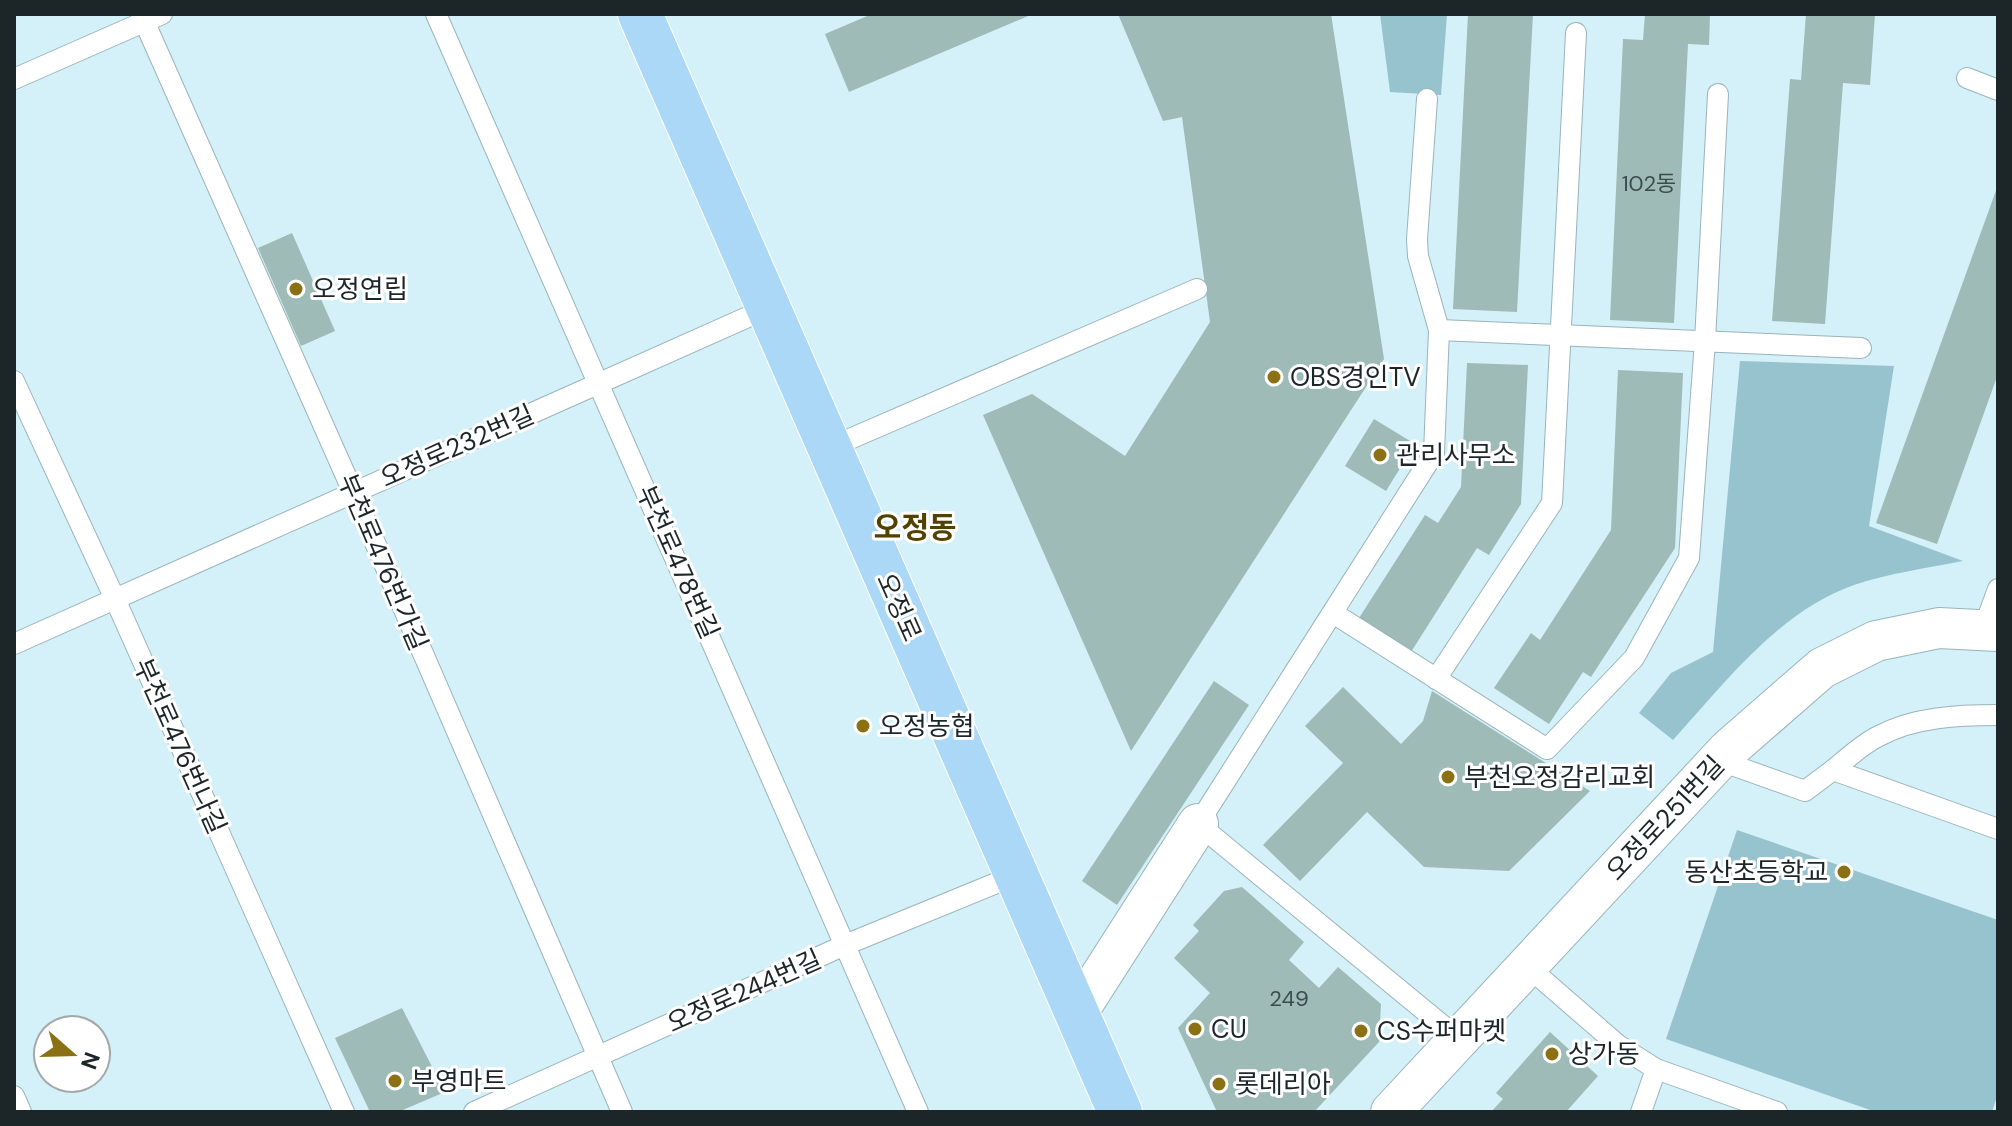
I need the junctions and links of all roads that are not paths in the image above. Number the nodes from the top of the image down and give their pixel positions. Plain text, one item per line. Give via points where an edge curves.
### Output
1 (436, 14) edge
2 (640, 14) edge
3 (149, 16) edge
4 (1576, 33) dead end
5 (1967, 78) dead end
6 (14, 79) edge
7 (1998, 90) edge
8 (1718, 94) dead end
9 (1427, 99) dead end
10 (1197, 289) dead end
11 (768, 308) junction
12 (1439, 330) junction
13 (1560, 336) junction
14 (1705, 341) junction
15 (1861, 348) dead end
16 (14, 381) edge
17 (600, 382) junction
18 (829, 448) junction
19 (353, 492) junction
20 (1998, 589) edge
21 (115, 599) junction
22 (1333, 613) junction
23 (1991, 631) edge
24 (14, 644) edge
25 (1436, 679) junction
26 (1998, 715) edge
27 (1718, 760) junction
28 (1833, 770) junction
29 (1198, 824) junction
30 (1998, 829) edge
31 (1016, 875) junction
32 (845, 945) junction
33 (1527, 966) junction
34 (1077, 1013) junction
35 (1459, 1039) junction
36 (597, 1058) junction
37 (1656, 1069) junction
38 (14, 1096) edge
39 (21, 1112) edge
40 (344, 1112) edge
41 (474, 1112) edge
42 (622, 1112) edge
43 (918, 1112) edge
44 (1120, 1112) edge
45 (1391, 1112) edge
46 (1641, 1112) edge
47 (1777, 1112) edge

1 - 17 lane, 부천로478번길
2 - 11 main road, 오정로
3 - 6 lane
3 - 19 lane, 부천로476번가길
4 - 13 lane
5 - 7 lane
8 - 14 lane
9 - 12 lane via 1417,239
10 - 18 lane
11 - 17 lane, 오정로232번길
11 - 18 main road, 오정로
12 - 13 lane
12 - 22 lane via 1434,453
13 - 14 lane
13 - 25 lane via 1552,503
14 - 15 lane
14 - 25 lane via 1689,558 1634,658 1547,749
16 - 21 lane, 부천로476번나길
17 - 19 lane, 오정로232번길
17 - 32 lane, 부천로478번길
18 - 31 main road, 오정로
19 - 21 lane, 오정로232번길
19 - 36 lane, 부천로476번가길
20 - 23 lane
21 - 24 lane, 오정로232번길
21 - 40 lane, 부천로476번나길
22 - 25 lane
22 - 29 lane
23 - 27 street, 오정로251번길 via 1939,628 1876,641 1822,668
26 - 28 lane via 1906,725 1879,736
27 - 28 lane via 1805,791
27 - 33 street, 오정로251번길
28 - 30 lane
29 - 34 street
29 - 35 lane
31 - 32 lane, 오정로244번길
31 - 34 main road, 오정로
32 - 36 lane, 오정로244번길
32 - 43 lane, 부천로478번길
33 - 35 street, 오정로251번길
33 - 37 lane via 1618,1045
34 - 44 main road, 오정로
35 - 45 street, 오정로251번길
36 - 41 lane, 오정로244번길
36 - 42 lane, 부천로476번가길
37 - 46 lane
37 - 47 lane
38 - 39 lane

